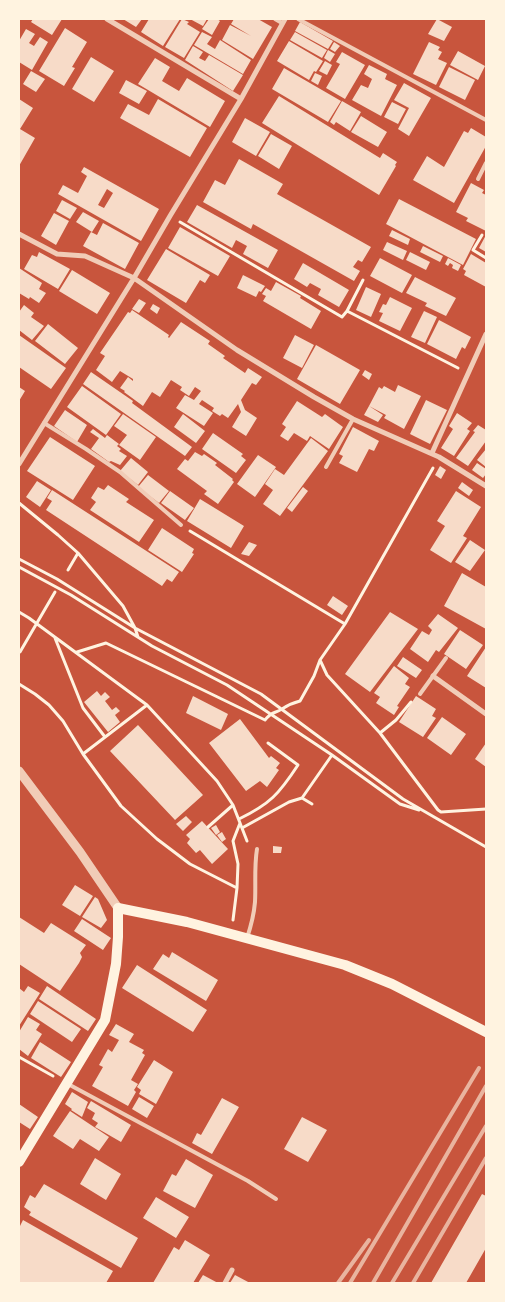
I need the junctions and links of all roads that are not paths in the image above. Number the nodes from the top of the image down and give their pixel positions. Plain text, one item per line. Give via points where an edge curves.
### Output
1 (107, 19) edge
2 (275, 19) edge
3 (298, 19) edge
4 (283, 21) edge
5 (241, 99) junction
6 (486, 120) edge
7 (486, 163) edge
8 (478, 179) dead end
9 (19, 234) edge
10 (134, 278) junction
11 (486, 334) edge
12 (352, 418) junction
13 (44, 424) junction
14 (432, 453) junction
15 (19, 464) edge
16 (326, 467) dead end
17 (486, 486) edge
18 (181, 525) road end
19 (446, 658) dead end
20 (433, 676) junction
21 (420, 694) dead end
22 (486, 714) edge
23 (19, 771) edge
24 (257, 849) dead end
25 (118, 908) junction
26 (247, 938) junction
27 (486, 1032) edge
28 (66, 1083) junction
29 (19, 1162) edge
30 (276, 1199) dead end
31 (232, 1270) dead end
32 (225, 1283) edge

1 - 5 street
2 - 4 lane
3 - 6 lane
4 - 5 street
5 - 10 street
7 - 8 lane
9 - 10 street via 58,254 85,256
10 - 12 street via 237,350
10 - 13 street
11 - 14 street
12 - 14 street
12 - 16 lane
13 - 15 street
13 - 18 lane via 120,472
14 - 17 street
19 - 20 lane
20 - 21 lane
20 - 22 street
23 - 25 street
24 - 26 lane via 254,861 255,902
25 - 26 main road
25 - 28 main road via 116,964 105,1020
26 - 27 main road via 345,965 392,984
28 - 29 main road
28 - 30 lane
31 - 32 street

